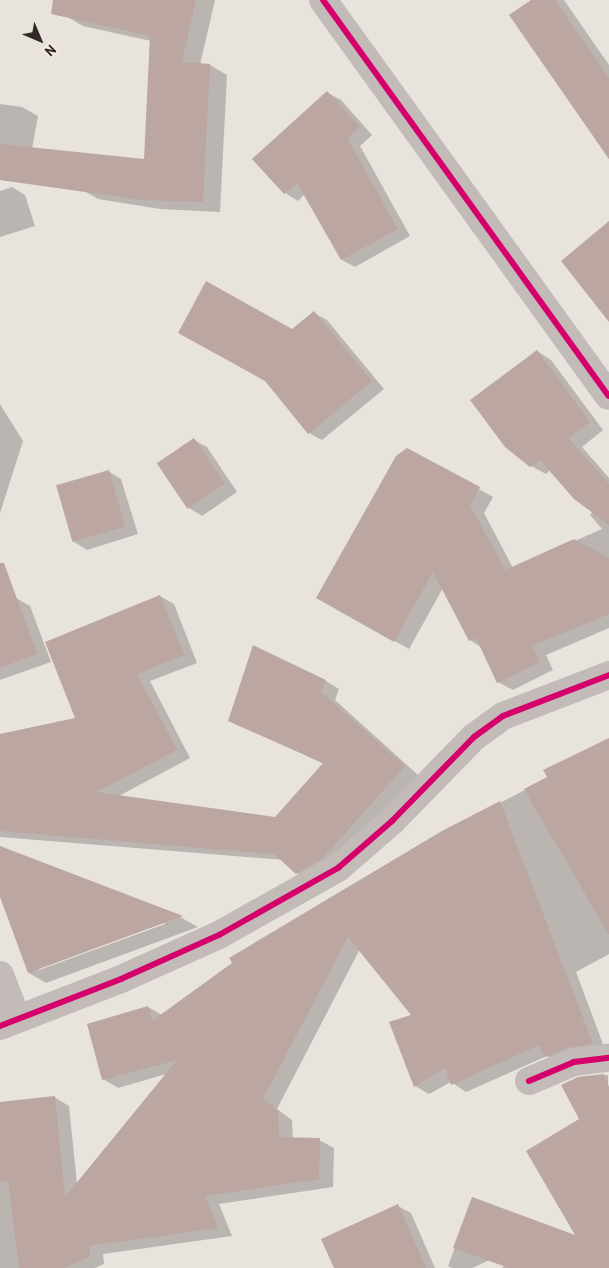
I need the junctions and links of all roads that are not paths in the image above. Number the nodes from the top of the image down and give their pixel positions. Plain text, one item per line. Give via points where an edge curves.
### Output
1 (323, 0) edge
2 (609, 396) edge
3 (609, 675) edge
4 (0, 974) edge
5 (8, 1023) edge
6 (609, 1058) edge
7 (529, 1081) dead end

1 - 2 street
3 - 5 street via 503,716 474,737 392,821 329,873 219,935 121,979
4 - 5 street
6 - 7 street via 574,1062

